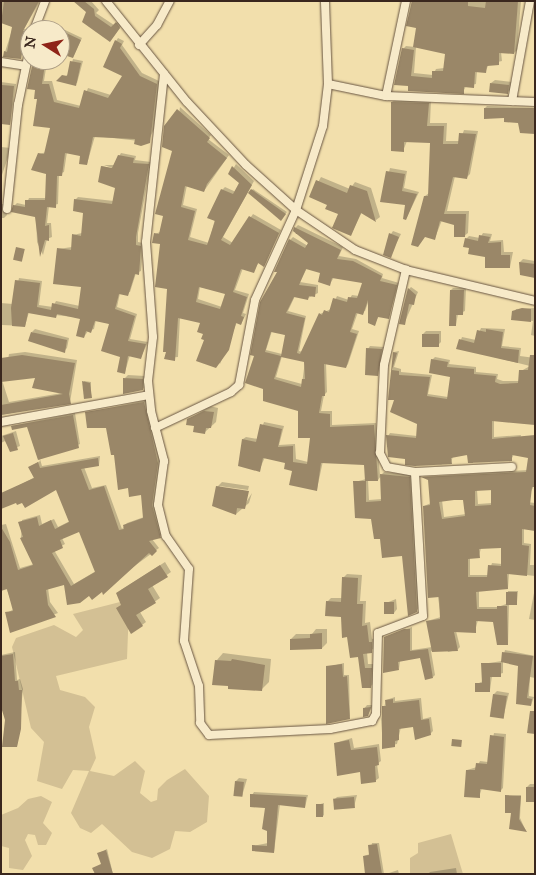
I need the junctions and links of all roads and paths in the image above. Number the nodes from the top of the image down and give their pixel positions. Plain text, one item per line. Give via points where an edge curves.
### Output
1 (45, 1) edge
2 (106, 1) edge
3 (170, 1) edge
4 (325, 1) edge
5 (406, 1) edge
6 (530, 1) edge
7 (38, 20) edge
8 (139, 45) junction
9 (1, 62) edge
10 (20, 65) edge
11 (25, 70) edge
12 (164, 74) junction
13 (328, 84) junction
14 (386, 96) junction
15 (512, 100) junction
16 (535, 102) edge
17 (7, 209) dead end
18 (296, 210) junction
19 (406, 270) junction
20 (535, 300) edge
21 (149, 395) junction
22 (1, 422) edge
23 (155, 428) junction
24 (512, 467) dead end
25 (415, 472) junction

1 - 7 street
2 - 8 street
3 - 8 street via 157,25
4 - 13 street
5 - 14 street
6 - 15 street
8 - 12 street
9 - 10 street
11 - 17 street via 8,178
12 - 18 street via 246,165
12 - 21 street via 146,242 153,338 148,364
13 - 14 street
13 - 18 street via 315,158
14 - 15 street
15 - 16 street
18 - 19 street via 355,250
18 - 23 street via 255,300 239,385 231,392
19 - 20 street
19 - 25 street via 384,365 380,453 387,467
21 - 22 street
21 - 23 street
23 - 25 street via 165,464 158,505 166,536 188,569 184,641 198,686 200,723 208,735 330,729 372,721 376,714 378,633 423,616
24 - 25 street

